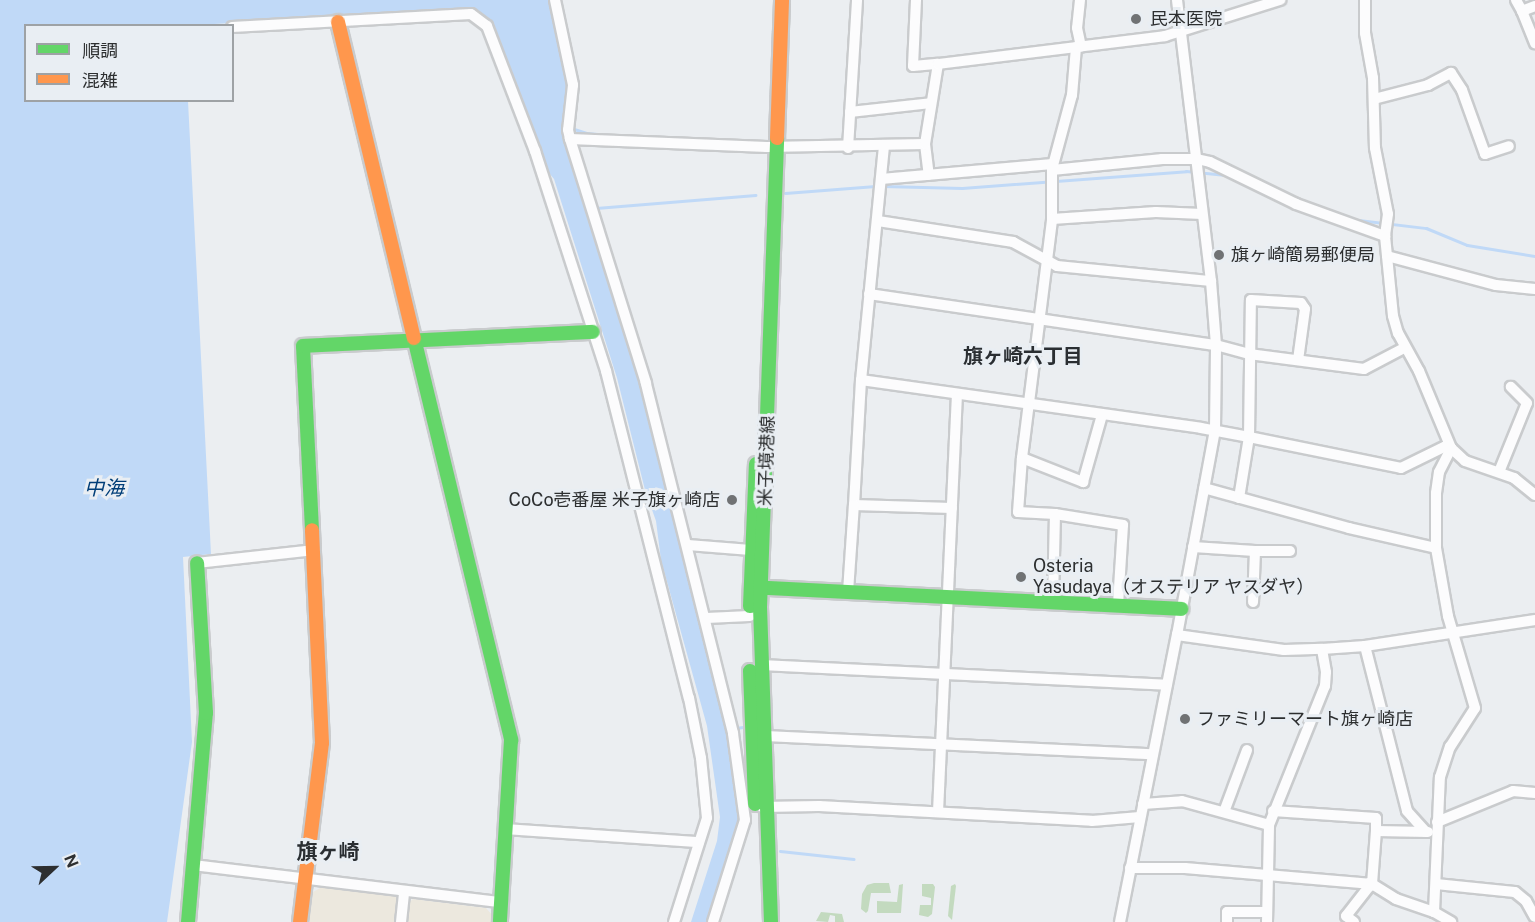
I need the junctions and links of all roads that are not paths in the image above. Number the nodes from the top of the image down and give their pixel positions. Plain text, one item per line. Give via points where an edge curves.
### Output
1 (555, 0) edge
2 (772, 0) edge
3 (782, 0) edge
4 (856, 0) edge
5 (916, 0) edge
6 (1080, 0) edge
7 (1176, 0) edge
8 (1240, 0) edge
9 (1280, 0) edge
10 (1365, 0) edge
11 (1516, 0) edge
12 (1535, 6) edge
13 (1243, 11) junction
14 (1522, 11) junction
15 (338, 22) junction
16 (234, 27) edge
17 (1180, 31) junction
18 (1535, 44) edge
19 (1079, 47) junction
20 (938, 64) junction
21 (1374, 99) junction
22 (932, 103) junction
23 (850, 112) junction
24 (570, 139) junction
25 (925, 144) junction
26 (884, 146) junction
27 (1509, 146) dead end
28 (772, 147) junction
29 (848, 148) junction
30 (1197, 159) junction
31 (1052, 167) junction
32 (929, 175) junction
33 (881, 179) junction
34 (1202, 214) junction
35 (1052, 219) junction
36 (878, 221) junction
37 (1385, 236) junction
38 (1388, 256) junction
39 (1044, 260) junction
40 (1211, 281) junction
41 (1535, 289) edge
42 (869, 294) junction
43 (1038, 320) junction
44 (592, 332) junction
45 (415, 339) junction
46 (1216, 345) junction
47 (1404, 348) junction
48 (1249, 354) junction
49 (1298, 360) junction
50 (861, 380) junction
51 (1511, 387) dead end
52 (957, 394) junction
53 (1029, 403) junction
54 (1102, 415) junction
55 (1215, 430) junction
56 (1249, 437) junction
57 (1451, 448) junction
58 (1022, 458) junction
59 (1499, 472) junction
60 (1204, 488) junction
61 (1535, 495) edge
62 (1239, 498) junction
63 (854, 505) junction
64 (952, 508) junction
65 (1055, 514) junction
66 (688, 545) junction
67 (1193, 547) junction
68 (1436, 548) junction
69 (314, 550) junction
70 (751, 550) junction
71 (1255, 551) junction
72 (1290, 551) dead end
73 (197, 563) joint
74 (756, 587) junction
75 (848, 592) junction
76 (948, 596) junction
77 (1053, 602) junction
78 (1253, 602) dead end
79 (1118, 605) junction
80 (1181, 609) junction
81 (750, 616) junction
82 (706, 618) junction
83 (1535, 620) edge
84 (1452, 633) junction
85 (1177, 635) junction
86 (1365, 646) junction
87 (1322, 649) junction
88 (760, 665) junction
89 (945, 673) junction
90 (1167, 685) junction
91 (765, 736) junction
92 (941, 744) junction
93 (1247, 750) dead end
94 (1152, 754) junction
95 (1535, 793) edge
96 (1143, 804) junction
97 (761, 808) junction
98 (1273, 811) junction
99 (938, 812) junction
100 (1224, 812) junction
101 (1140, 817) junction
102 (1269, 825) junction
103 (506, 829) junction
104 (1433, 829) junction
105 (1377, 831) junction
106 (699, 842) junction
107 (193, 865) junction
108 (1130, 867) junction
109 (1266, 876) junction
110 (306, 879) junction
111 (1370, 884) junction
112 (1436, 884) junction
113 (404, 891) junction
114 (501, 902) junction
115 (1434, 912) junction
116 (1266, 917) edge
117 (1535, 917) edge
118 (1347, 920) edge
119 (188, 922) edge
120 (300, 922) edge
121 (401, 922) edge
122 (500, 922) edge
123 (674, 922) edge
124 (713, 922) edge
125 (761, 922) edge
126 (771, 922) edge
127 (1120, 922) edge
128 (1227, 922) edge
129 (1451, 922) edge

1 - 24 street via 573,85
2 - 28 street, 米子境港線
3 - 28 street, 米子境港線
4 - 23 street
5 - 20 street via 913,66
6 - 19 street
7 - 17 street
8 - 13 street
9 - 13 street
10 - 21 street
11 - 14 street
12 - 14 street
13 - 17 street
14 - 18 street
15 - 16 street
15 - 44 street via 471,14 487,26 535,152
15 - 45 street
17 - 19 street
17 - 30 street
19 - 20 street
19 - 31 street via 1072,95
20 - 22 street
21 - 27 street via 1428,86 1451,73 1462,90 1485,153
21 - 37 street via 1375,148 1388,214
22 - 23 street
22 - 25 street
23 - 29 street
24 - 28 street
24 - 66 street via 642,366
25 - 26 street
25 - 32 street
26 - 29 street
26 - 33 street
28 - 29 street
28 - 70 street, 米子境港線
28 - 74 street, 米子境港線
30 - 31 street
30 - 34 street
30 - 37 street via 1296,204
31 - 32 street
31 - 35 street
32 - 33 street
33 - 36 street
34 - 35 street via 1156,212
34 - 40 street
35 - 39 street
36 - 39 street via 1013,242
36 - 42 street
37 - 38 street
38 - 41 street via 1496,285
38 - 47 street via 1393,316
39 - 40 street via 1057,266
39 - 43 street
40 - 46 street
42 - 43 street
42 - 50 street
43 - 46 street
43 - 53 street
44 - 45 street
44 - 106 street via 606,371 689,698 708,818
45 - 69 street via 303,346
45 - 103 street via 511,740
46 - 48 street
46 - 55 street
47 - 49 street via 1364,369
47 - 57 street via 1419,371
48 - 49 street
48 - 49 street via 1251,300 1301,303 1305,309
48 - 56 street
50 - 52 street
50 - 63 street
51 - 59 street via 1527,403
52 - 53 street
52 - 64 street
53 - 54 street
53 - 58 street
54 - 55 street
54 - 58 street via 1083,482
55 - 56 street
55 - 60 street
56 - 57 street via 1401,468 1446,446
56 - 62 street
57 - 59 street via 1465,461
57 - 68 street via 1439,471
58 - 65 street via 1018,512
59 - 61 street via 1514,478
60 - 62 street
60 - 67 street
62 - 68 street
63 - 64 street
63 - 75 street
64 - 76 street
65 - 77 street
65 - 79 street via 1124,525
66 - 70 street
66 - 82 street
67 - 71 street
67 - 80 street
68 - 84 street
69 - 73 street
69 - 110 street via 322,743
70 - 74 street, 米子境港線
71 - 72 street
71 - 78 street
73 - 107 street via 206,713
74 - 75 street
74 - 81 street, 米子境港線
74 - 88 street, 米子境港線
75 - 76 street
76 - 77 street
76 - 89 street
77 - 79 street
79 - 80 street
80 - 85 street
81 - 82 street
81 - 97 street, 米子境港線
82 - 124 street via 733,733 745,820
83 - 84 street
84 - 86 street
84 - 104 street via 1475,708 1446,758
85 - 87 street via 1284,650
85 - 90 street
86 - 87 street
86 - 104 street via 1407,811
87 - 98 street via 1325,686
88 - 89 street
88 - 91 street, 米子境港線
89 - 90 street
89 - 92 street
90 - 94 street
91 - 92 street
91 - 97 street, 米子境港線
92 - 94 street
92 - 99 street
93 - 100 street
94 - 96 street
95 - 104 street via 1513,791
96 - 100 street via 1182,801
96 - 101 street
97 - 99 street via 819,806
97 - 125 street, 米子境港線
97 - 126 street, 米子境港線
98 - 102 street
98 - 105 street via 1376,818
99 - 101 street via 1092,821
100 - 102 street
101 - 108 street
102 - 109 street
103 - 106 street
103 - 114 street
104 - 105 street
104 - 112 street
105 - 111 street
106 - 123 street
107 - 110 street
107 - 119 street
108 - 109 street
108 - 127 street
109 - 111 street
109 - 116 street
110 - 113 street
110 - 120 street
111 - 115 street via 1396,899
111 - 118 street
112 - 115 street
112 - 117 street via 1515,892
113 - 114 street
113 - 121 street
114 - 122 street
115 - 129 street
116 - 128 street via 1227,912

